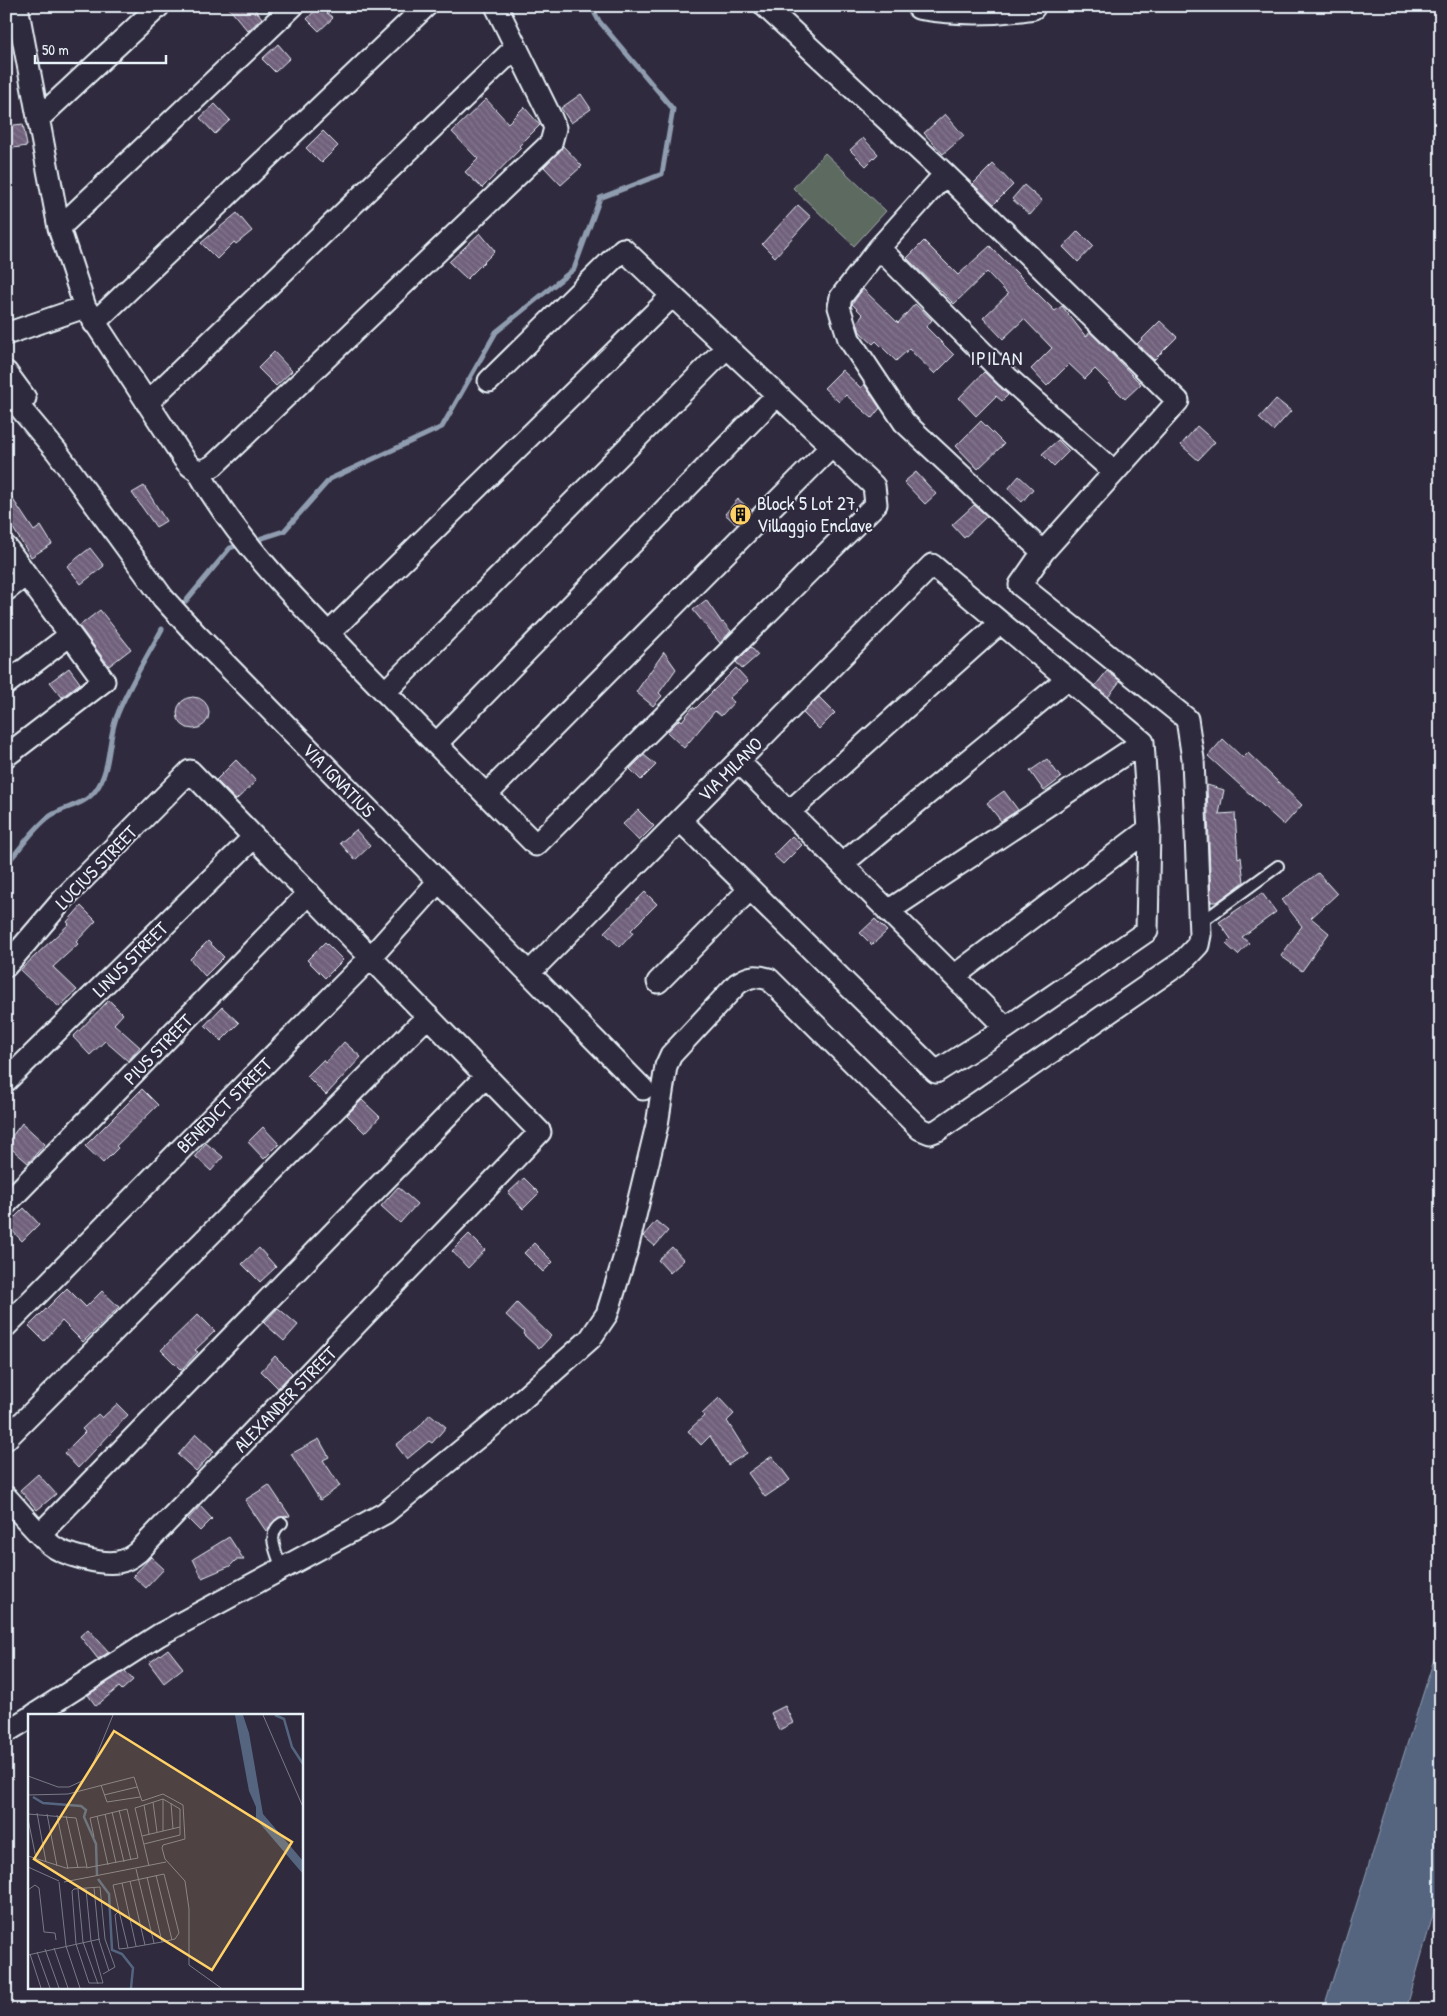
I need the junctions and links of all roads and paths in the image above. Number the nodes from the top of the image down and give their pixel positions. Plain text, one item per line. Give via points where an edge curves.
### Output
1 (159, 6) edge
2 (293, 6) edge
3 (426, 6) edge
4 (496, 6) edge
5 (765, 6) edge
6 (920, 6) edge
7 (1032, 6) edge
8 (21, 9) edge
9 (516, 47) junction
10 (38, 119) junction
11 (945, 174) junction
12 (59, 228) junction
13 (879, 248) junction
14 (672, 296) junction
15 (90, 315) junction
16 (7, 333) edge
17 (727, 347) junction
18 (6, 372) edge
19 (489, 381) dead end
20 (6, 391) edge
21 (777, 395) junction
22 (147, 403) junction
23 (832, 446) junction
24 (57, 452) junction
25 (198, 471) junction
26 (1114, 472) junction
27 (6, 547) edge
28 (1043, 552) junction
29 (26, 575) junction
30 (6, 590) edge
31 (1000, 623) junction
32 (328, 634) junction
33 (70, 636) junction
34 (1067, 679) junction
35 (6, 684) edge
36 (385, 692) junction
37 (1142, 742) junction
38 (436, 744) junction
39 (6, 756) edge
40 (738, 761) junction
41 (486, 795) junction
42 (789, 812) junction
43 (680, 820) junction
44 (1148, 829) junction
45 (254, 837) junction
46 (842, 864) junction
47 (1278, 866) dead end
48 (439, 881) junction
49 (750, 889) junction
50 (309, 894) junction
51 (888, 910) junction
52 (1199, 923) junction
53 (371, 957) junction
54 (8, 963) edge
55 (529, 973) junction
56 (954, 976) junction
57 (658, 982) dead end
58 (428, 1016) junction
59 (1006, 1028) junction
60 (486, 1076) junction
61 (6, 1081) edge
62 (643, 1089) dead end
63 (6, 1204) edge
64 (6, 1326) edge
65 (6, 1439) edge
66 (6, 1497) edge
67 (282, 1523) dead end
68 (40, 1534) junction
69 (282, 1569) junction
70 (36, 1714) edge
71 (28, 1719) edge
72 (6, 1732) edge

1 - 10 street
2 - 12 street
3 - 15 street
4 - 9 street
5 - 11 street
6 - 7 street via 951,11 988,11
8 - 10 street
9 - 22 street
9 - 25 street via 555,128 554,136 544,150 214,465
10 - 12 street
11 - 13 street
11 - 26 street via 1178,401
12 - 15 street
13 - 26 street via 1007,377
13 - 28 street via 841,297 839,307 850,339 904,422
14 - 17 street
14 - 19 street via 624,249
14 - 32 street
15 - 16 street
15 - 22 street
17 - 21 street
17 - 36 street
18 - 24 street, VIA IGNATIUS via 35,412
20 - 24 street, VIA IGNATIUS
21 - 23 street
21 - 38 street
22 - 25 street via 184,460
23 - 41 street
23 - 41 street via 874,486 876,504 536,845
24 - 48 street, VIA IGNATIUS via 163,598
25 - 32 street via 217,505 256,556
26 - 28 street
27 - 29 street
28 - 52 street via 1020,585 1187,719 1193,759
29 - 30 street
29 - 33 street
31 - 34 street
31 - 40 street, VIA MILANO via 932,565
31 - 42 street
32 - 36 street
33 - 35 street
33 - 39 street via 104,681
34 - 37 street
34 - 46 street
36 - 38 street
37 - 44 street
37 - 51 street
38 - 41 street
40 - 42 street
40 - 43 street, VIA MILANO
42 - 46 street
43 - 49 street
43 - 55 street, VIA MILANO
44 - 56 street
44 - 59 street via 1147,931
45 - 50 street
45 - 54 street, LUCIUS STREET via 190,771 67,894
45 - 61 street, LINUS STREET
46 - 51 street
47 - 52 lane
48 - 53 street, BENEDICT STREET
48 - 55 street, VIA IGNATIUS
49 - 57 street
49 - 59 street via 936,1072
50 - 53 street
50 - 63 street, PIUS STREET
51 - 56 street
52 - 69 street via 1198,945 1182,962 930,1133 920,1129 769,979 757,975 737,984 671,1055 666,1066 658,1125 627,1250 607,1314 590,1339 499,1420 385,1513
53 - 58 street
53 - 64 street, BENEDICT STREET
55 - 62 street, VIA IGNATIUS
56 - 59 street
58 - 60 street
58 - 65 street
60 - 68 street
60 - 68 street, ALEXANDER STREET via 540,1132 138,1552 116,1563 104,1562 66,1554
66 - 68 street, ALEXANDER STREET
67 - 69 lane via 275,1529 272,1540
69 - 70 street via 159,1635
71 - 72 street

